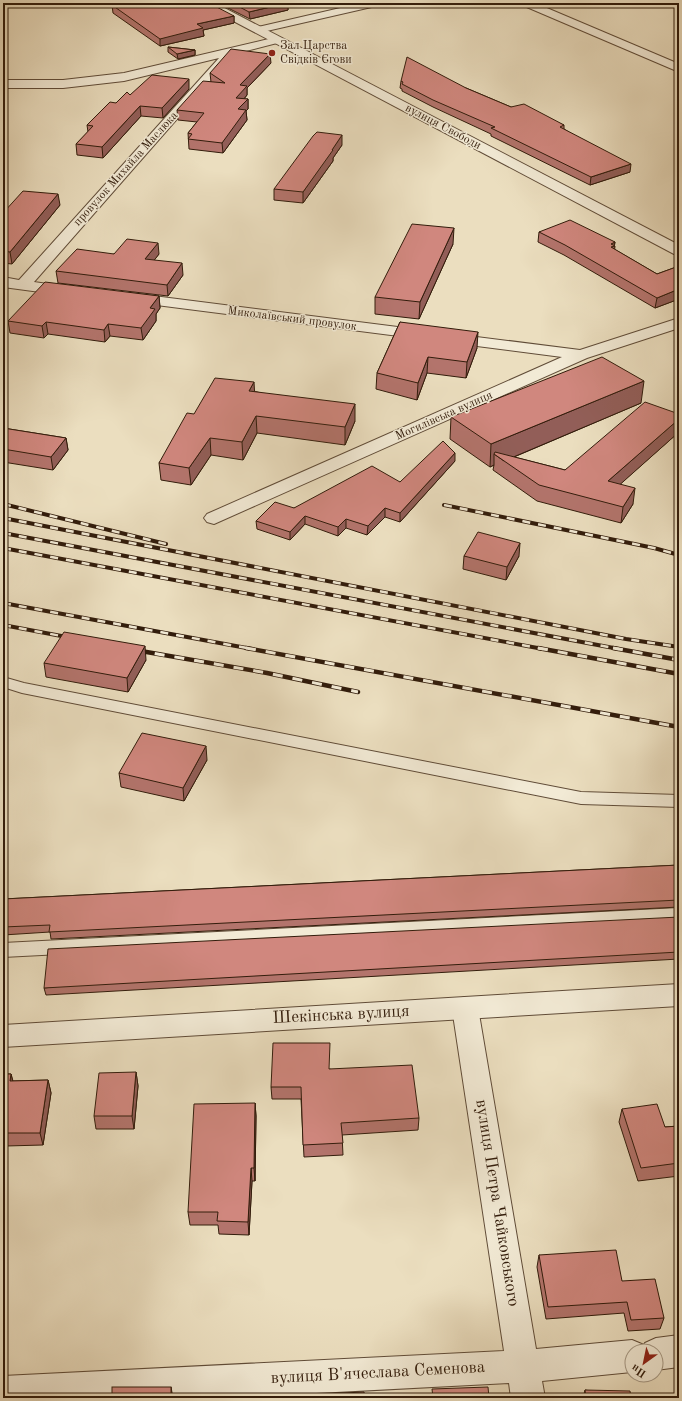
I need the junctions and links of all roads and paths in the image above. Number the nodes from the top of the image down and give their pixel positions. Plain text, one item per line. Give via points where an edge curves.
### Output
1 (207, 3) edge
2 (376, 3) edge
3 (526, 3) edge
4 (258, 30) junction
5 (277, 40) junction
6 (229, 53) junction
7 (679, 68) edge
8 (3, 84) edge
9 (679, 251) edge
10 (3, 282) edge
11 (23, 285) junction
12 (86, 293) edge
13 (118, 297) edge
14 (679, 323) edge
15 (581, 355) junction
16 (214, 518) dead end
17 (3, 682) edge
18 (679, 801) edge
19 (679, 916) edge
20 (3, 950) edge
21 (679, 995) edge
22 (465, 1008) junction
23 (3, 1036) edge
24 (679, 1351) edge
25 (664, 1353) edge
26 (624, 1357) edge
27 (523, 1366) junction
28 (3, 1393) edge
29 (528, 1398) edge

1 - 4 street, вулиця Свободи
2 - 4 street
3 - 7 street
4 - 5 street, вулиця Свободи
5 - 6 street
5 - 9 street, вулиця Свободи
6 - 8 street via 124,77 90,82
6 - 11 street, провулок Михайла Маслюка
10 - 11 street
11 - 12 street
13 - 15 street, Миколаївський провулок
14 - 15 street, Могилівська вулиця
15 - 16 street, Могилівська вулиця
17 - 18 lane via 582,798
19 - 20 lane
21 - 22 street, Шекінська вулиця
22 - 23 street, Шекінська вулиця
22 - 27 street, вулиця Петра Чайковського
24 - 25 street
26 - 27 street, вулиця В'ячеслава Семенова
27 - 28 street, вулиця В'ячеслава Семенова
27 - 29 street, вулиця Петра Чайковського

